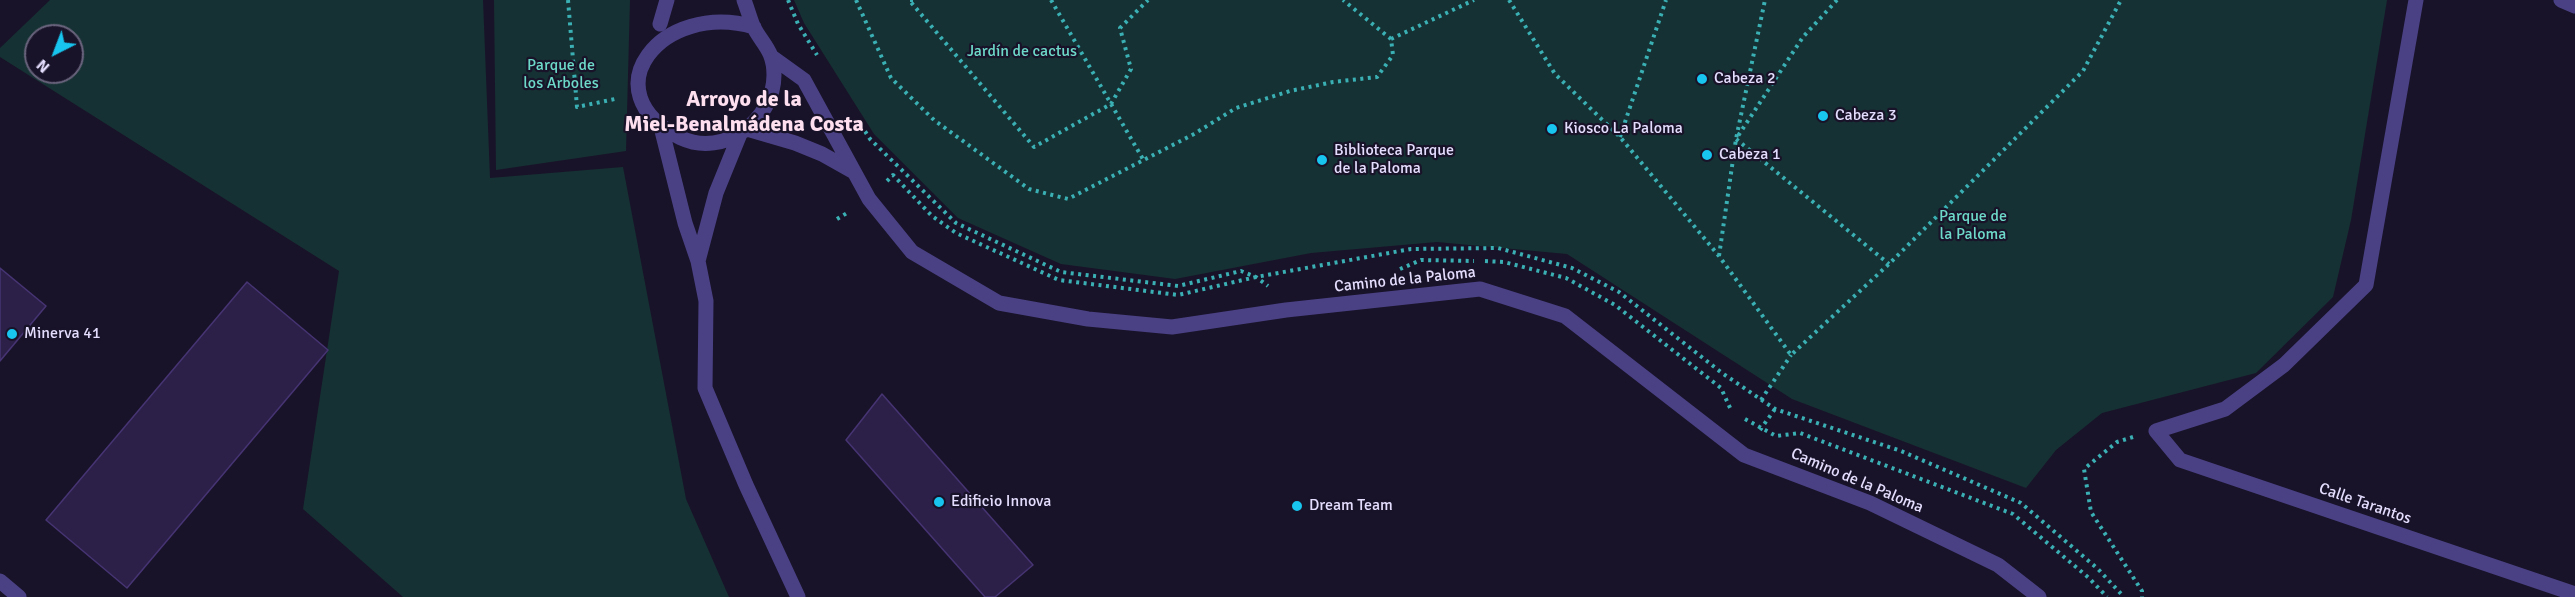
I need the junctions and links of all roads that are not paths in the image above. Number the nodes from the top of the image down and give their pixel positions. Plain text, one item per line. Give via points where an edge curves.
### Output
1 (667, 0) edge
2 (744, 0) edge
3 (2416, 0) edge
4 (2561, 0) edge
5 (2575, 6) edge
6 (718, 8) dead end
7 (678, 12) dead end
8 (660, 24) junction
9 (754, 27) junction
10 (772, 57) junction
11 (660, 123) junction
12 (743, 132) junction
13 (855, 172) junction
14 (698, 261) junction
15 (0, 581) edge
16 (2575, 594) edge
17 (19, 597) edge
18 (798, 597) edge
19 (2039, 597) edge

1 - 8 street
2 - 9 street
3 - 16 street, Calle Tarantos via 2366,285 2284,365 2225,409 2156,430 2180,460
4 - 5 street
6 - 9 street via 738,15
7 - 8 street
8 - 11 street via 639,59 638,80 640,93 653,118
9 - 10 street
10 - 12 street via 772,92 765,109
10 - 13 street, Camino de la Paloma via 804,80
11 - 12 street via 684,139 703,143 722,141
11 - 14 street
12 - 13 street via 795,143
12 - 14 street via 716,193
13 - 19 street, Camino de la Paloma via 869,199 912,252 999,303 1088,319 1172,327 1480,289 1565,316 1744,455 1870,503 1998,565
14 - 18 street via 706,301 705,388
15 - 17 street

